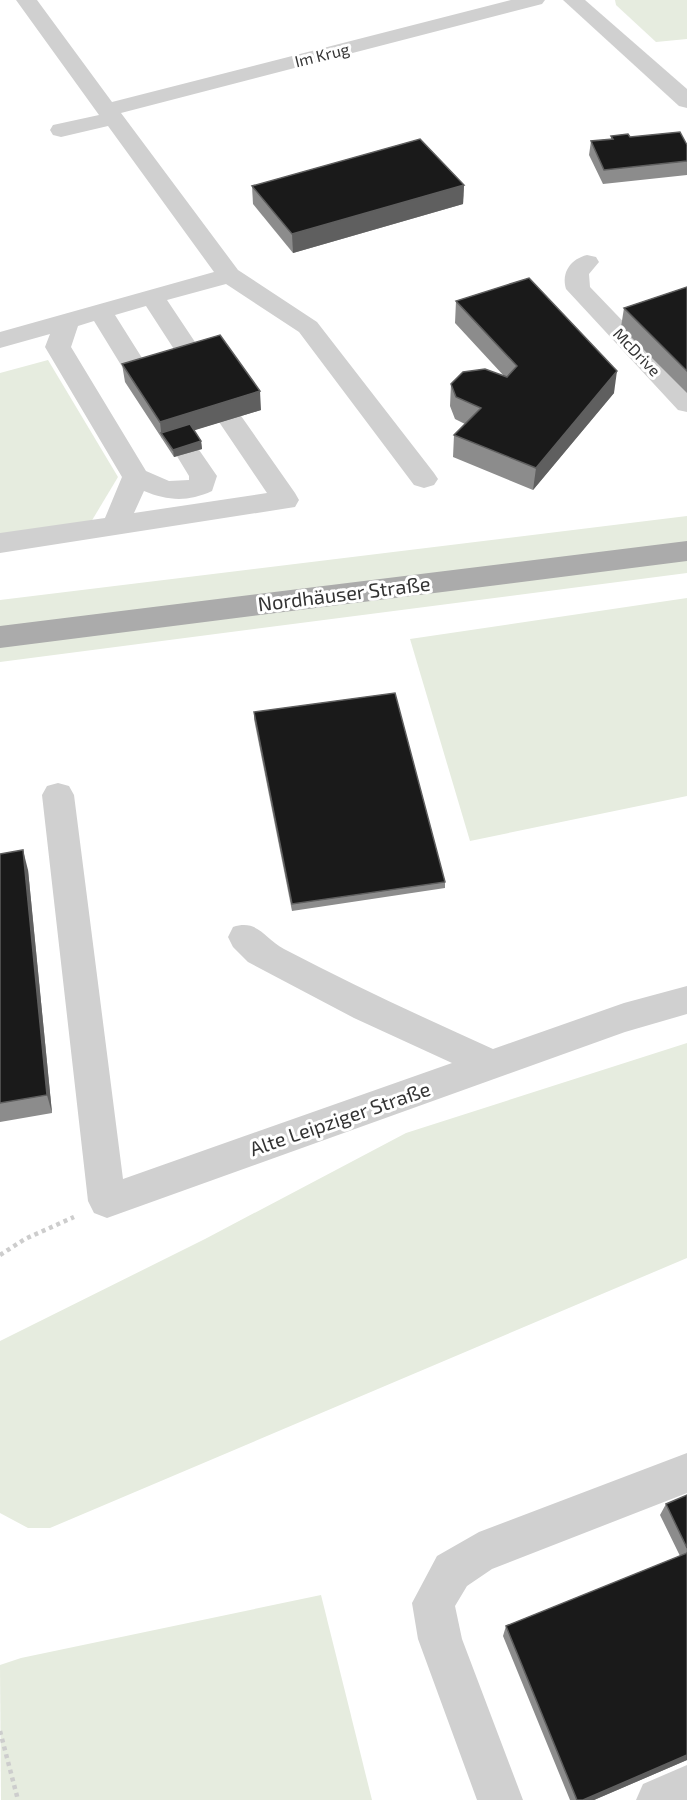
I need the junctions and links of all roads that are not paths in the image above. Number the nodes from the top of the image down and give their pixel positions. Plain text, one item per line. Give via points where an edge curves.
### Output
1 (26, 0) edge
2 (535, 0) edge
3 (573, 0) edge
4 (687, 101) edge
5 (112, 114) junction
6 (61, 130) dead end
7 (587, 262) dead end
8 (229, 275) junction
9 (152, 297) junction
10 (100, 311) junction
11 (67, 321) junction
12 (0, 340) edge
13 (190, 354) edge
14 (141, 377) edge
15 (687, 404) edge
16 (230, 420) edge
17 (188, 453) edge
18 (136, 477) junction
19 (424, 479) dead end
20 (115, 526) junction
21 (0, 543) edge
22 (687, 550) edge
23 (0, 637) edge
24 (58, 795) dead end
25 (246, 937) dead end
26 (687, 1000) edge
27 (492, 1065) junction
28 (687, 1473) edge
29 (687, 1788) edge
30 (500, 1800) edge
31 (659, 1800) edge

1 - 5 street
2 - 5 street, Im Krug
3 - 4 street
5 - 6 street, Im Krug
5 - 8 street
7 - 15 street, McDrive via 574,278 587,301
8 - 9 street
8 - 19 street via 308,327
9 - 10 street
9 - 13 street
10 - 11 street
10 - 14 street
11 - 12 street
11 - 18 street via 58,347
16 - 20 street via 285,500
17 - 18 street via 203,476 202,485 190,492 175,493
18 - 20 street
20 - 21 street
22 - 23 main road, Nordhäuser Straße
24 - 27 street, Alte Leipziger Straße via 107,1201
25 - 27 street via 260,952 366,1008
26 - 27 street, Alte Leipziger Straße
28 - 30 street via 479,1553 452,1571 433,1603 440,1639
29 - 31 street

